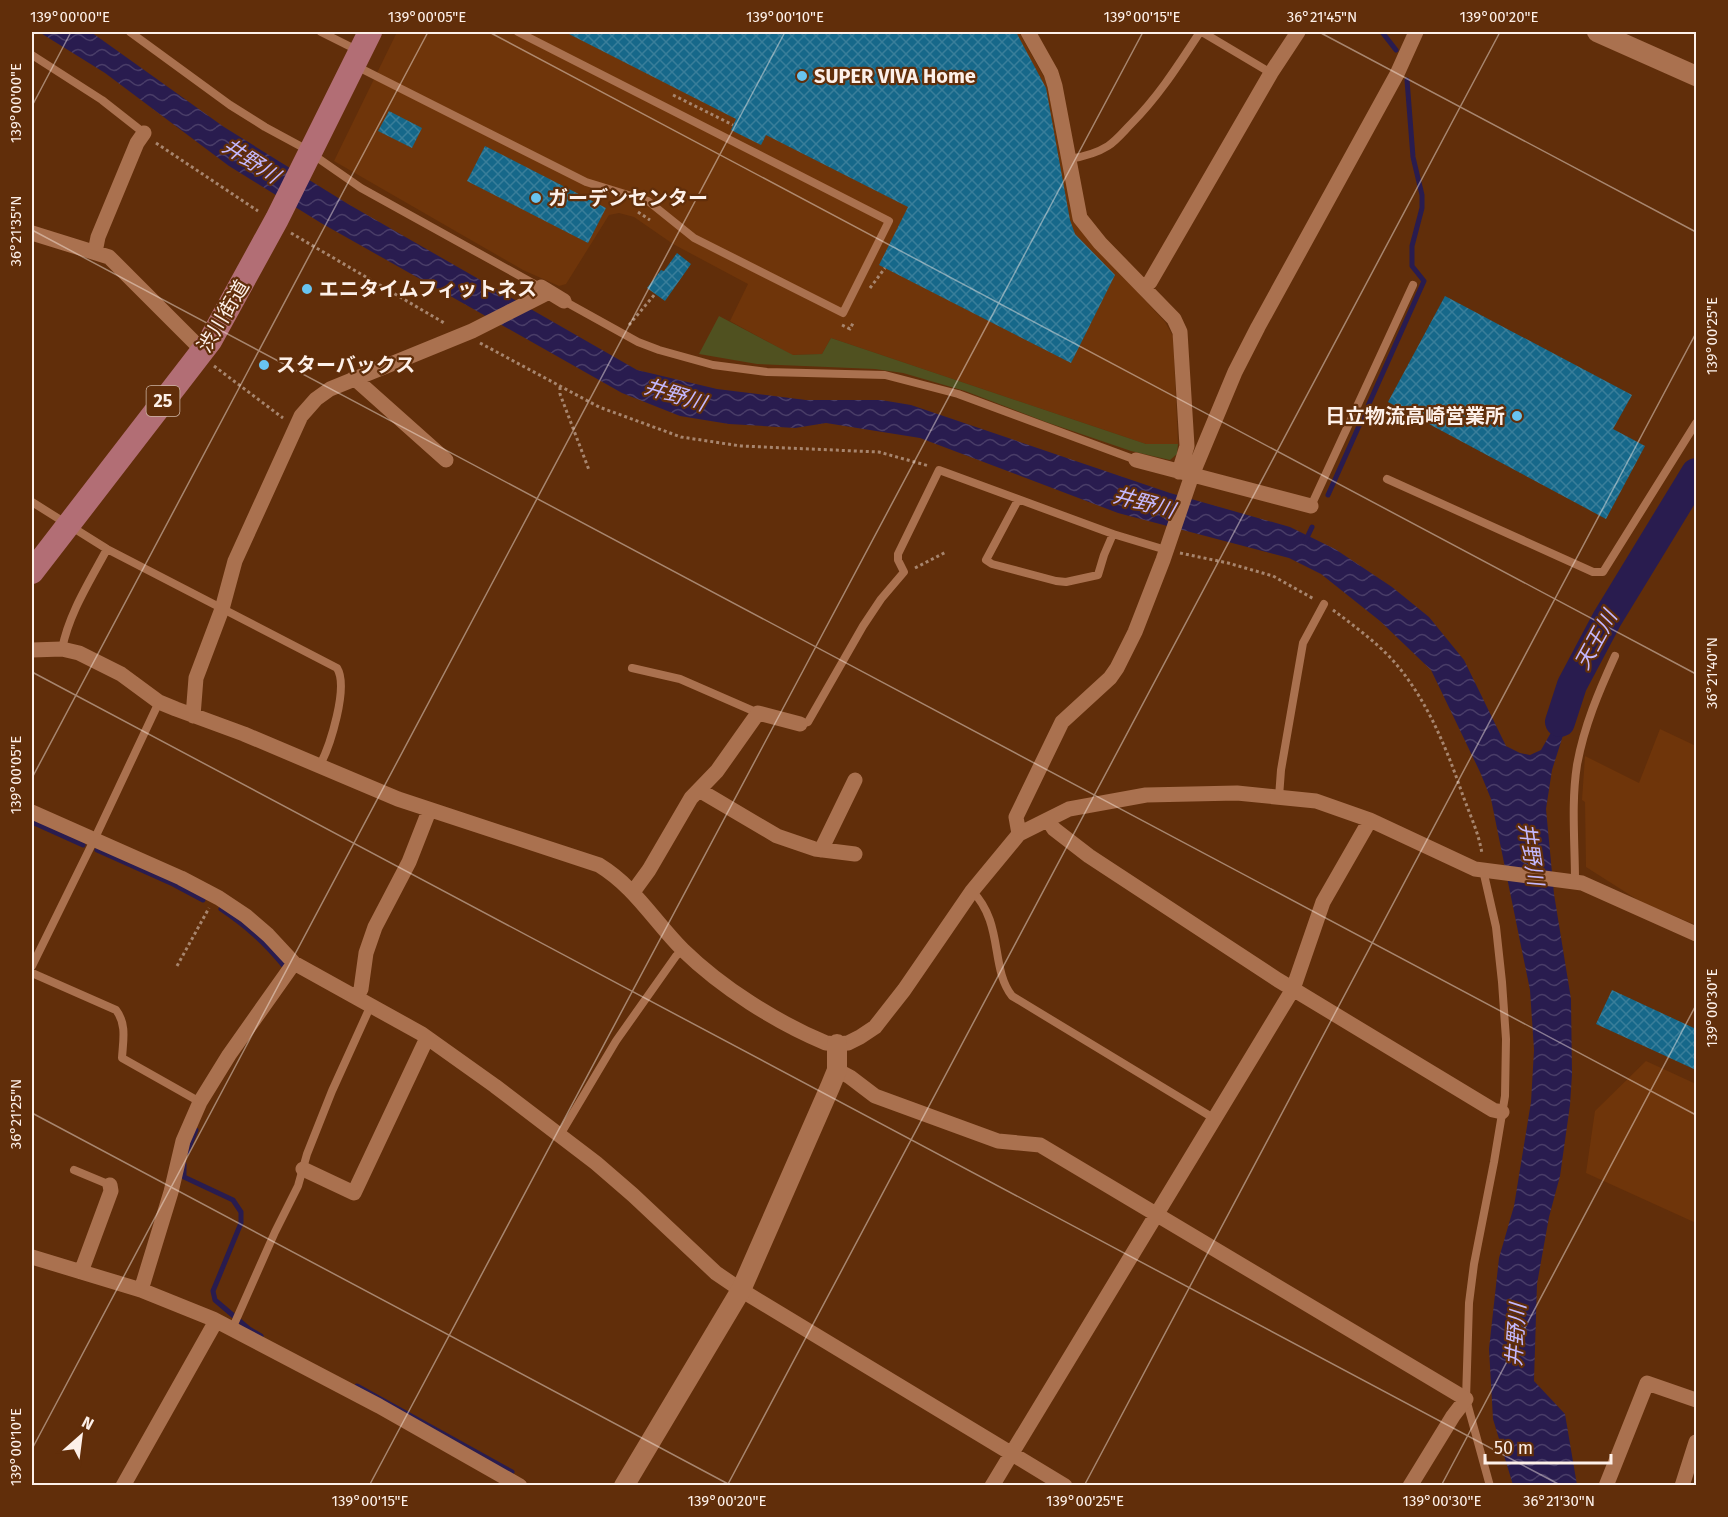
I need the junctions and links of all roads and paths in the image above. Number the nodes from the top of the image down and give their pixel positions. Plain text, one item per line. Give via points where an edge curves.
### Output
1 (130, 32) edge
2 (321, 32) edge
3 (518, 32) edge
4 (1028, 32) edge
5 (1201, 32) edge
6 (1298, 32) edge
7 (1416, 32) edge
8 (1597, 32) edge
9 (1636, 40) edge
10 (361, 49) edge
11 (32, 55) edge
12 (1271, 73) junction
13 (1696, 76) edge
14 (144, 133) junction
15 (309, 155) junction
16 (1069, 159) junction
17 (634, 210) dead end
18 (276, 221) junction
19 (658, 226) dead end
20 (32, 234) edge
21 (95, 252) junction
22 (885, 268) dead end
23 (1413, 285) dead end
24 (1144, 287) junction
25 (543, 291) junction
26 (867, 293) dead end
27 (655, 294) dead end
28 (564, 301) joint
29 (854, 320) dead end
30 (839, 324) dead end
31 (448, 325) dead end
32 (623, 334) junction
33 (474, 336) junction
34 (206, 357) junction
35 (354, 378) junction
36 (560, 386) junction
37 (284, 418) dead end
38 (1696, 423) edge
39 (446, 460) dead end
40 (1136, 460) joint
41 (589, 470) dead end
42 (939, 470) junction
43 (1187, 476) junction
44 (1387, 479) dead end
45 (1018, 500) junction
46 (32, 502) edge
47 (1311, 506) joint
48 (66, 525) junction
49 (1113, 534) junction
50 (1170, 548) junction
51 (107, 549) junction
52 (946, 552) dead end
53 (32, 572) edge
54 (904, 572) junction
55 (1324, 604) junction
56 (222, 609) junction
57 (62, 649) junction
58 (32, 650) edge
59 (1615, 656) dead end
60 (632, 668) dead end
61 (159, 702) junction
62 (758, 713) junction
63 (193, 716) junction
64 (800, 724) joint
65 (320, 765) junction
66 (855, 780) dead end
67 (699, 790) junction
68 (1279, 797) junction
69 (429, 811) junction
70 (32, 812) edge
71 (1048, 820) junction
72 (1370, 820) junction
73 (1019, 834) junction
74 (94, 840) junction
75 (821, 850) junction
76 (855, 854) dead end
77 (1485, 866) junction
78 (1570, 880) junction
79 (972, 891) junction
80 (633, 892) junction
81 (216, 896) junction
82 (1696, 934) edge
83 (683, 950) junction
84 (294, 963) junction
85 (32, 966) edge
86 (177, 966) dead end
87 (32, 973) edge
88 (1293, 989) junction
89 (357, 997) junction
90 (371, 1005) junction
91 (427, 1038) junction
92 (837, 1044) junction
93 (837, 1070) junction
94 (200, 1102) junction
95 (1502, 1112) junction
96 (1215, 1119) junction
97 (560, 1135) junction
98 (303, 1169) junction
99 (74, 1170) dead end
100 (110, 1185) joint
101 (1157, 1215) junction
102 (32, 1257) edge
103 (81, 1272) junction
104 (141, 1290) junction
105 (741, 1290) junction
106 (216, 1321) junction
107 (232, 1329) junction
108 (1466, 1400) junction
109 (1696, 1400) edge
110 (1696, 1442) edge
111 (1012, 1453) junction
112 (123, 1485) edge
113 (520, 1485) edge
114 (624, 1485) edge
115 (992, 1485) edge
116 (1065, 1485) edge
117 (1410, 1485) edge
118 (1490, 1485) edge
119 (1606, 1485) edge
120 (1682, 1485) edge

1 - 15 lane
2 - 10 lane
3 - 10 lane via 889,221 843,313 694,238 648,201 586,182 435,106
4 - 16 street via 1053,77
5 - 12 lane
5 - 16 lane via 1168,82 1119,137 1107,147
6 - 12 street
7 - 43 street via 1397,74 1258,327
8 - 9 street
9 - 13 street
10 - 15 main road, 渋川街道 / 25
11 - 14 lane via 102,100
12 - 24 street
14 - 18 path via 180,161
14 - 21 street
15 - 18 main road, 渋川街道 / 25
15 - 25 lane
16 - 24 street via 1080,218
17 - 19 path
18 - 31 path
18 - 34 main road, 渋川街道 / 25
20 - 21 street
21 - 34 street via 109,257 122,269
22 - 26 path
23 - 47 lane
24 - 43 street via 1174,319 1180,332
25 - 28 street
25 - 33 street
27 - 32 path
28 - 32 lane
29 - 30 path via 850,329
32 - 40 lane via 659,350 732,369 894,377 958,394
33 - 35 street
33 - 36 path
34 - 37 path
34 - 48 main road, 渋川街道 / 25
35 - 39 street
35 - 56 street via 316,399 301,416 235,561
36 - 41 path
36 - 42 path via 599,407 681,437 741,446 879,452
38 - 44 lane via 1603,572 1593,572
40 - 43 street
42 - 45 lane
42 - 54 lane via 898,554
43 - 47 street
43 - 50 street
45 - 49 lane
45 - 49 lane via 986,560 992,564 1056,581 1098,575
46 - 48 lane
48 - 51 lane
48 - 53 main road, 渋川街道 / 25
49 - 50 lane
50 - 55 path via 1273,576
50 - 73 street via 1117,668 1062,722 1022,801 1016,817
51 - 56 lane
51 - 57 lane via 65,633
52 - 54 path
54 - 64 lane via 862,626 808,722
55 - 68 lane via 1303,643
55 - 77 path via 1374,642 1419,695 1453,767
56 - 63 street via 196,678
56 - 65 lane via 337,668 342,682 341,699
57 - 58 street
57 - 61 street via 79,652 121,674
59 - 78 lane via 1590,714 1577,767
60 - 62 lane via 680,679
61 - 63 street
61 - 74 lane
62 - 64 street
62 - 67 street
63 - 65 street
65 - 69 street
66 - 75 street
67 - 75 street via 777,836
67 - 80 street
68 - 71 street via 1237,793 1146,795 1069,809
68 - 72 street via 1316,801
69 - 80 street via 599,865
69 - 89 street via 409,862 375,927
70 - 74 street
71 - 73 street
71 - 88 street via 1089,856
72 - 77 street via 1475,869
72 - 88 street via 1323,902
73 - 79 street
74 - 81 street
74 - 85 lane
75 - 76 street
77 - 78 street
77 - 95 lane via 1496,927 1506,1039
78 - 82 street
79 - 92 street via 874,1027 861,1037
79 - 96 lane via 981,899 991,922 1005,983 1012,996
80 - 83 street
81 - 84 street via 268,934
81 - 86 path
83 - 92 street via 745,999 816,1039
83 - 97 lane via 616,1041
84 - 89 street
84 - 94 street
87 - 94 lane via 116,1010 124,1027 122,1058
88 - 95 street
88 - 96 street
89 - 90 street
90 - 91 street
90 - 98 lane via 332,1091
91 - 97 street
91 - 98 street via 354,1193
92 - 93 street
93 - 101 street via 875,1096 998,1141 1040,1145
93 - 105 street
94 - 104 street via 183,1141
95 - 108 lane via 1469,1303
96 - 101 street
97 - 105 street via 633,1195 716,1273
98 - 107 lane
99 - 100 lane
100 - 103 street
101 - 108 street
101 - 111 street
102 - 103 street
103 - 104 street
104 - 106 street
105 - 111 street
105 - 114 street
106 - 107 street
106 - 112 street
107 - 113 street
108 - 117 street
108 - 118 lane
109 - 119 street via 1647,1383
110 - 120 street
111 - 115 street
111 - 116 street

